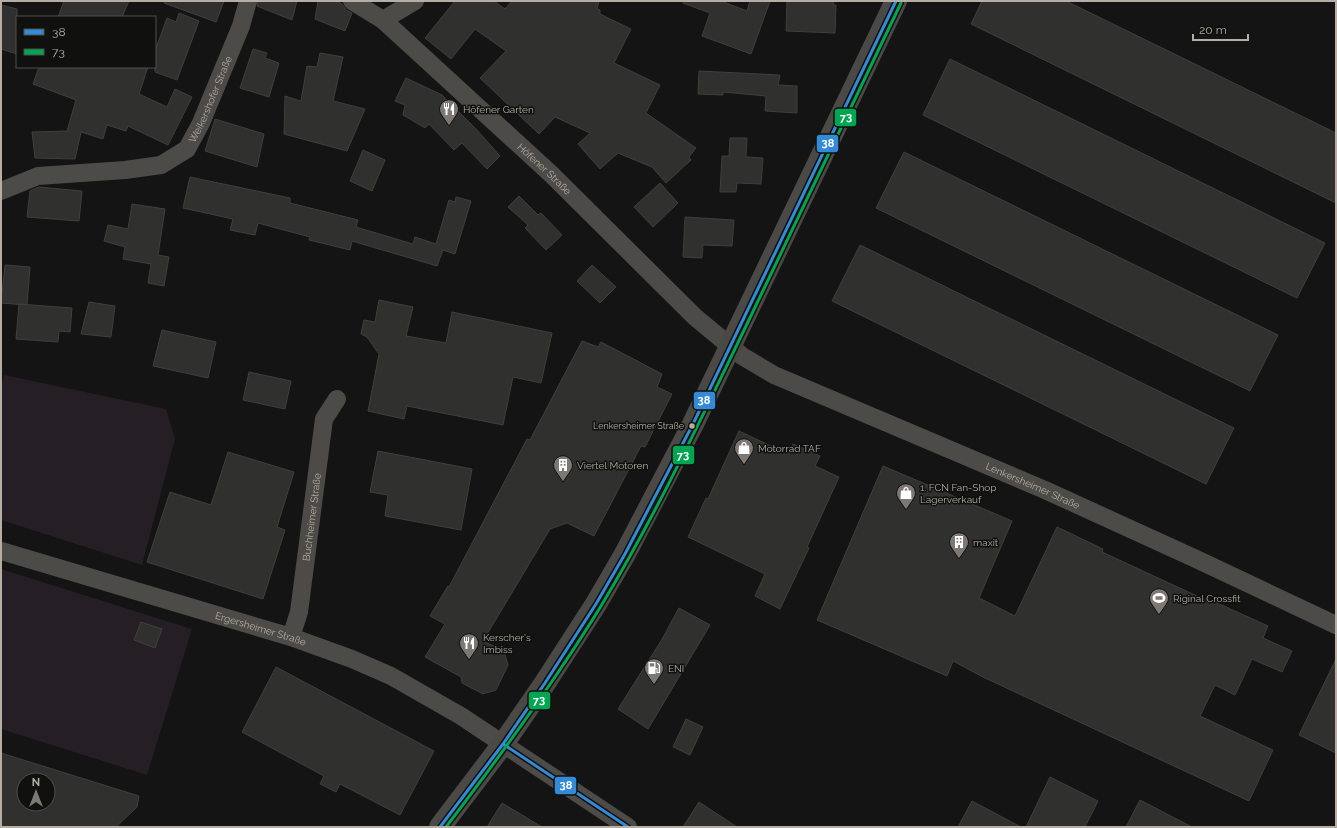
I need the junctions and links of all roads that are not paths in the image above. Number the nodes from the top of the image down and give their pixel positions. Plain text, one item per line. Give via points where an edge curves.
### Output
1 (248, 1) edge
2 (352, 1) edge
3 (415, 1) edge
4 (896, 1) edge
5 (383, 20) junction
6 (1, 191) edge
7 (730, 346) junction
8 (337, 399) dead end
9 (1, 551) edge
10 (1336, 625) edge
11 (291, 637) junction
12 (503, 744) junction
13 (440, 827) edge
14 (628, 827) edge

1 - 6 street, Weikershofer Straße via 241,26 201,123 187,148 161,166 38,176
2 - 5 street, Höfener Straße
3 - 5 street
4 - 7 main road
5 - 7 street, Höfener Straße via 551,174 696,317
7 - 10 street, Lenkersheimer Straße via 774,375 1045,490
7 - 12 main road via 673,465 625,554 550,676
8 - 11 street, Buchheimer Straße via 324,419 299,612
9 - 11 street, Ergersheimer Straße
11 - 12 street, Ergersheimer Straße via 391,676 461,716
12 - 13 main road
12 - 14 street, Ergersheimer Straße

